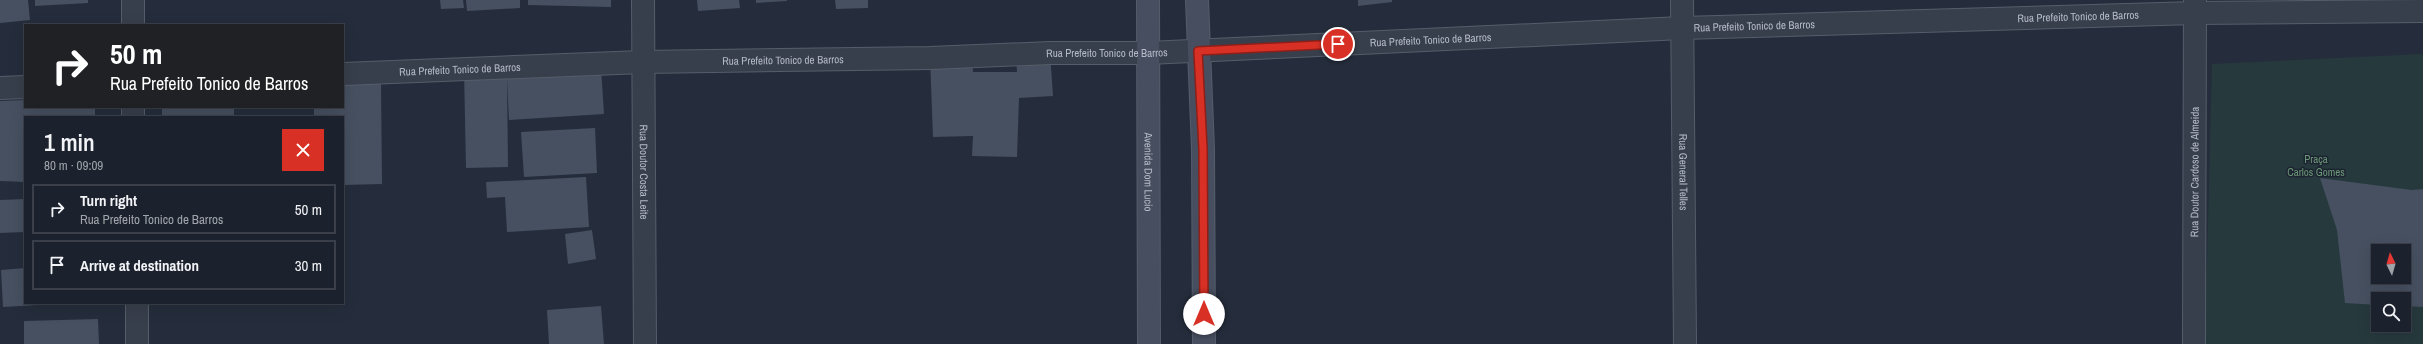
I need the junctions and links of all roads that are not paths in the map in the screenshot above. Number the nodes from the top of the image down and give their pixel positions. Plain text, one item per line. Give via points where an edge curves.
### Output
1 (133, 0) edge
2 (643, 0) edge
3 (1148, 0) edge
4 (1198, 0) edge
5 (1682, 0) edge
6 (2195, 7) edge
7 (2423, 11) edge
8 (133, 24) edge
9 (1682, 28) junction
10 (1198, 51) junction
11 (1148, 53) junction
12 (642, 62) junction
13 (344, 74) edge
14 (24, 87) edge
15 (0, 88) edge
16 (137, 304) edge
17 (137, 344) edge
18 (645, 344) edge
19 (1149, 344) edge
20 (1204, 344) edge
21 (1685, 344) edge
22 (2194, 344) edge

1 - 8 street
2 - 12 street, Rua Doutor Costa Leite
3 - 11 main road, Avenida Dom Lucio
4 - 10 main road
5 - 9 street, Rua General Telles
6 - 7 street, Rua Prefeito Tonico de Barros
6 - 9 street, Rua Prefeito Tonico de Barros
6 - 22 street, Rua Doutor Cardoso de Almeida
9 - 10 street, Rua Prefeito Tonico de Barros
9 - 21 street, Rua General Telles
10 - 11 street, Rua Prefeito Tonico de Barros
10 - 20 main road via 1203,149
11 - 12 street, Rua Prefeito Tonico de Barros
11 - 19 main road, Avenida Dom Lucio
12 - 13 street, Rua Prefeito Tonico de Barros
12 - 18 street, Rua Doutor Costa Leite
14 - 15 street
16 - 17 street

